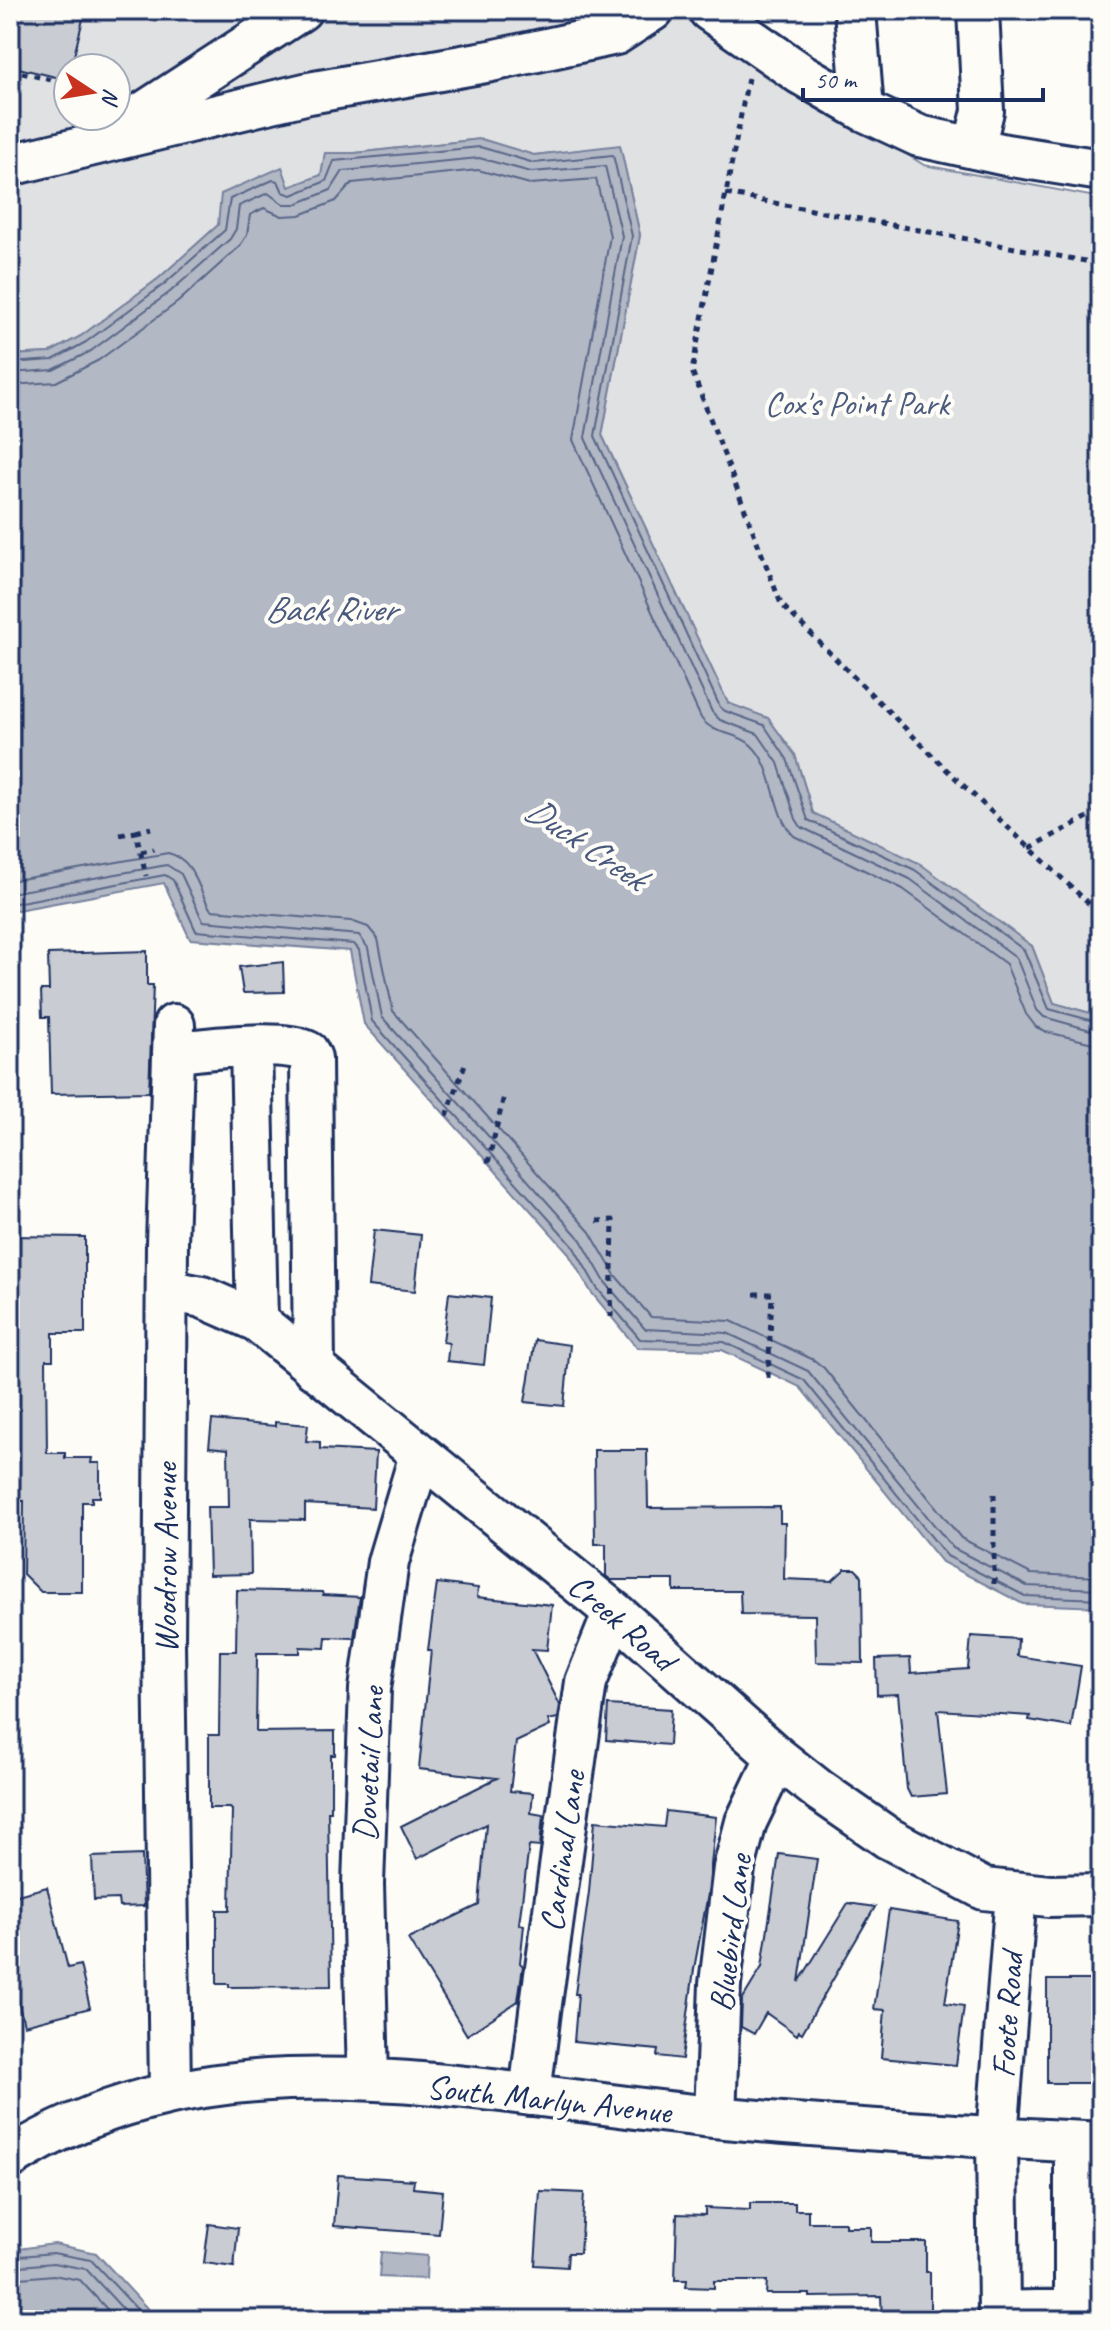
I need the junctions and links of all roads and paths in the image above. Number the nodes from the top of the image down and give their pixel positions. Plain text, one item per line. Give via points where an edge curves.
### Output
1 (301, 10) edge
2 (653, 10) edge
3 (709, 10) edge
4 (855, 10) edge
5 (978, 10) edge
6 (17, 14) dead end
7 (10, 29) edge
8 (755, 42) junction
9 (10, 70) edge
10 (52, 80) edge
11 (863, 110) junction
12 (97, 144) junction
13 (974, 148) junction
14 (10, 165) edge
15 (1101, 170) edge
16 (726, 194) junction
17 (1101, 264) edge
18 (1101, 810) edge
19 (151, 828) dead end
20 (136, 832) junction
21 (120, 835) dead end
22 (1030, 848) junction
23 (154, 849) dead end
24 (141, 852) junction
25 (146, 876) dead end
26 (1101, 915) edge
27 (251, 1046) junction
28 (465, 1064) dead end
29 (504, 1096) dead end
30 (447, 1116) dead end
31 (488, 1163) dead end
32 (597, 1221) dead end
33 (167, 1290) junction
34 (754, 1294) dead end
35 (611, 1317) dead end
36 (257, 1321) junction
37 (314, 1369) junction
38 (768, 1379) dead end
39 (420, 1455) junction
40 (994, 1493) dead end
41 (994, 1584) dead end
42 (614, 1612) junction
43 (777, 1757) junction
44 (1016, 1893) junction
45 (1101, 1895) edge
46 (368, 2079) junction
47 (170, 2091) junction
48 (530, 2095) junction
49 (715, 2117) junction
50 (997, 2137) junction
51 (1088, 2142) edge
52 (10, 2158) edge

1 - 12 street
2 - 12 street via 616,34 309,93
3 - 8 street
4 - 11 street
5 - 13 street via 983,111
6 - 7 path via 13,13
8 - 11 street
8 - 16 path
9 - 10 path
11 - 13 street via 919,136
12 - 14 street
13 - 15 street
16 - 17 path
16 - 22 path via 692,371 781,604
18 - 22 path
19 - 20 path
20 - 21 path
20 - 24 path
22 - 26 path
23 - 24 path
24 - 25 path
27 - 33 street, Woodrow Avenue via 174,1039
27 - 36 street
27 - 37 street via 301,1048 311,1058
28 - 30 path
29 - 31 path
32 - 35 path via 613,1220
33 - 36 street, Creek Road via 202,1297
33 - 47 street, Woodrow Avenue via 164,1643
34 - 38 path via 772,1294
36 - 37 street, Creek Road
37 - 39 street, Creek Road
39 - 42 street, Creek Road
39 - 46 street, Dovetail Lane via 388,1562 370,1689 363,1884
40 - 41 path
42 - 43 street, Creek Road
42 - 48 street, Cardinal Lane via 586,1682
43 - 44 street, Creek Road via 888,1838 984,1889
43 - 49 street, Bluebird Lane via 746,1822 734,1868 720,1984
44 - 45 street, Creek Road
44 - 50 street, Foote Road
46 - 47 street, South Marlyn Avenue via 294,2078
46 - 48 street, South Marlyn Avenue
47 - 52 street, South Marlyn Avenue via 87,2119
48 - 49 street, South Marlyn Avenue
49 - 50 street, South Marlyn Avenue
50 - 51 street, South Marlyn Avenue
50 - 51 street, Foote Road via 999,2312 1075,2310

